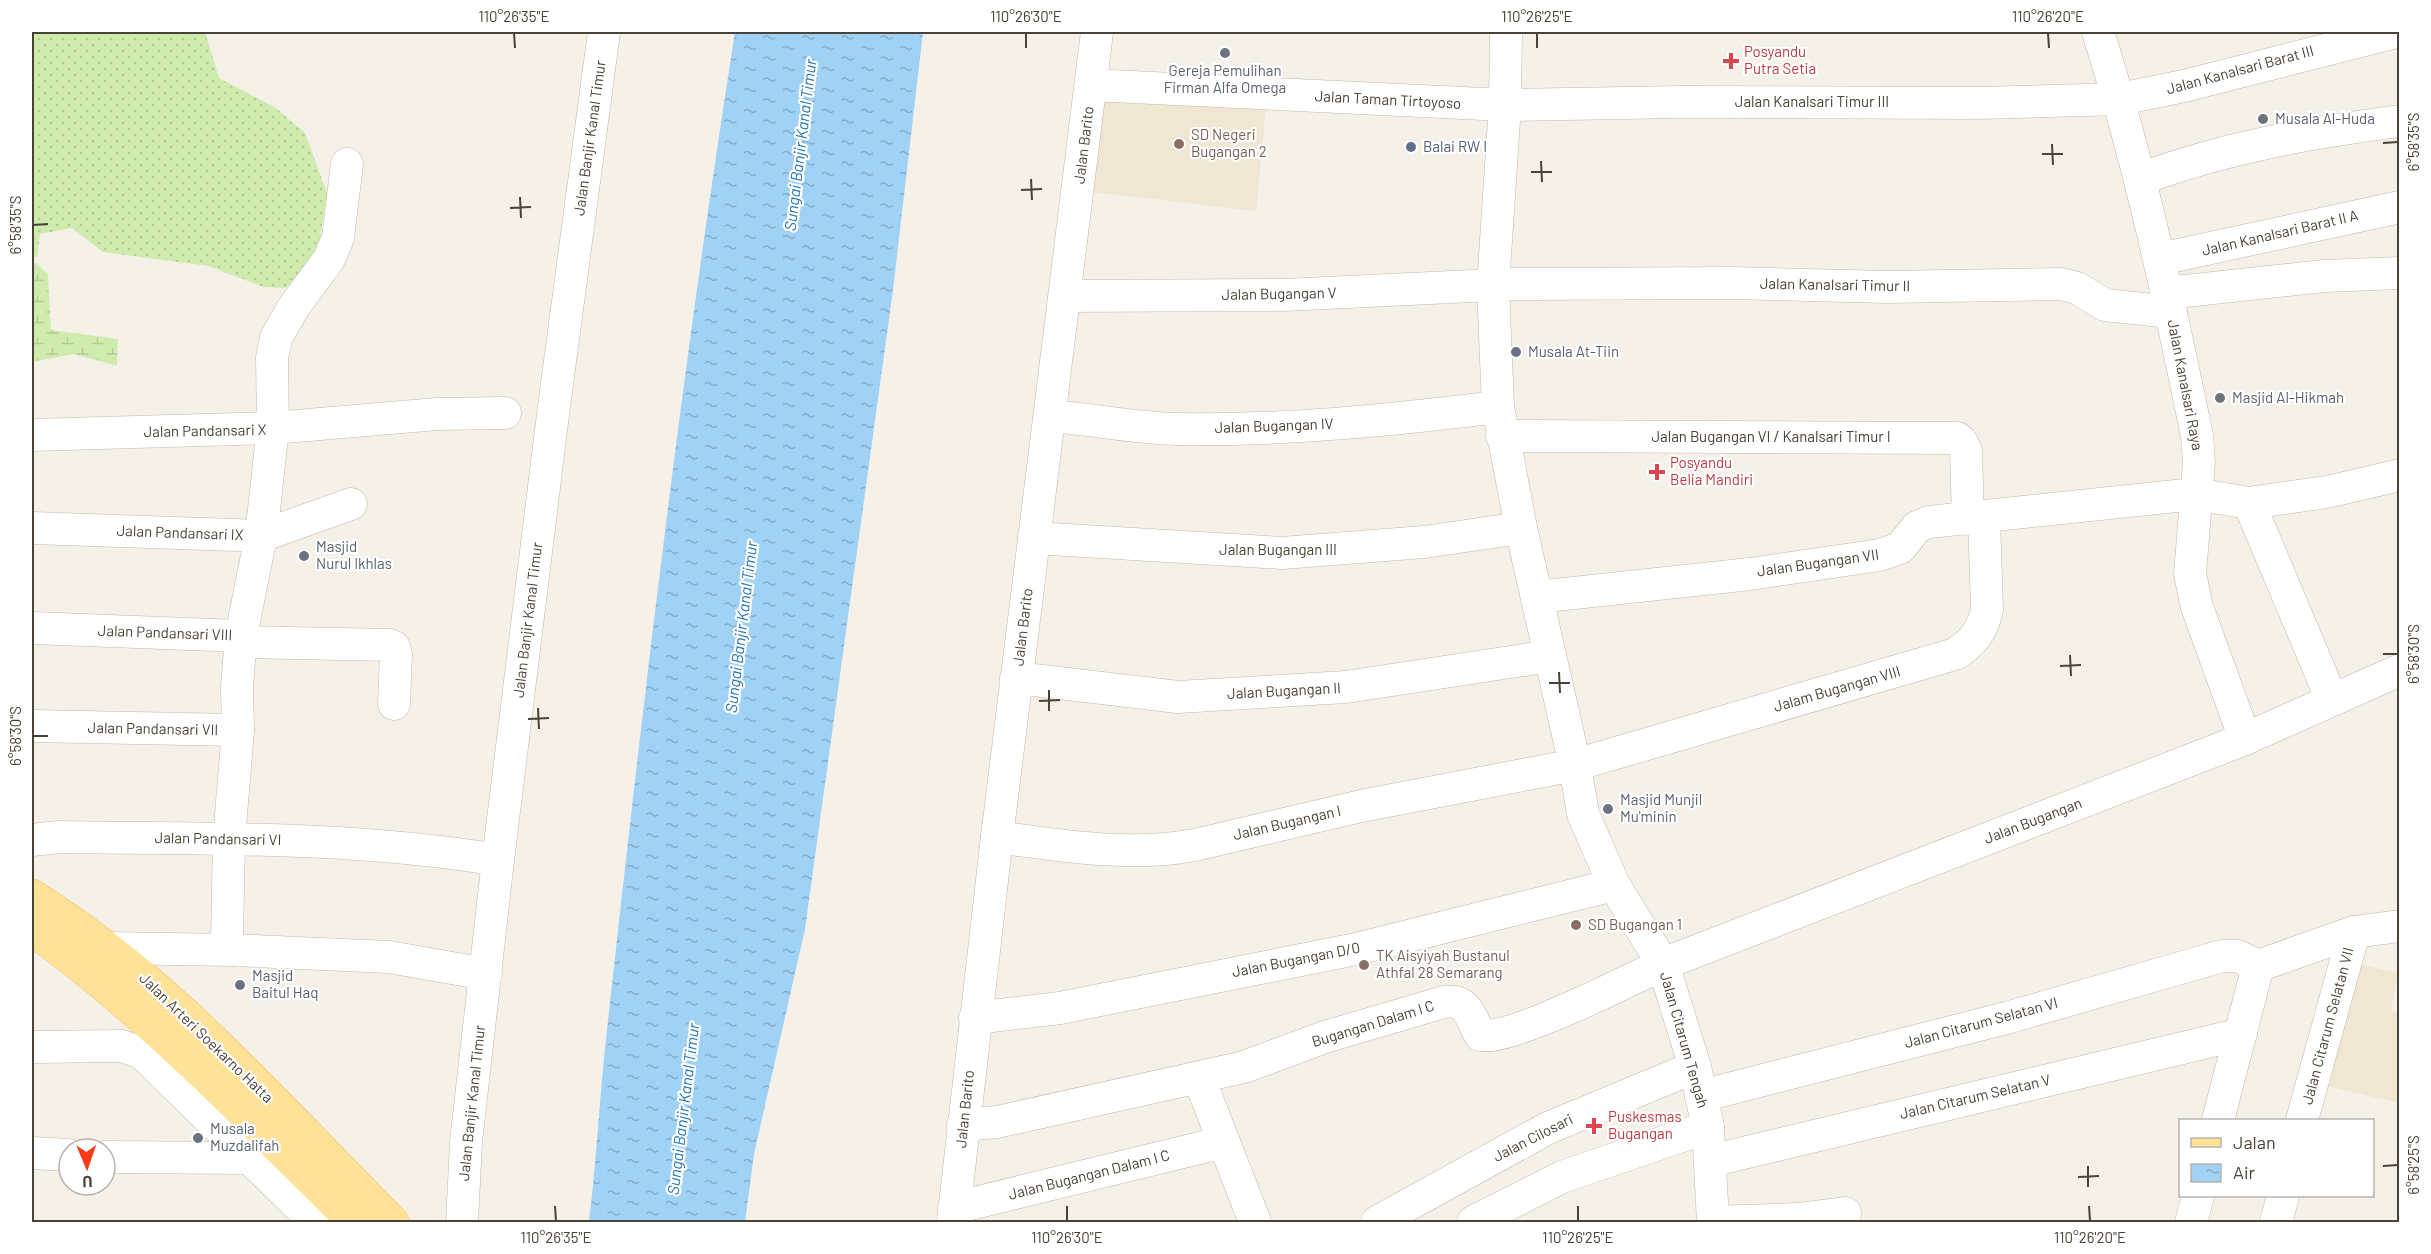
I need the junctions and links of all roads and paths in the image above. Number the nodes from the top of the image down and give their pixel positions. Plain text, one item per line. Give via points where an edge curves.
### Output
1 (604, 32) edge
2 (1097, 32) edge
3 (1506, 32) edge
4 (2098, 32) edge
5 (2396, 32) edge
6 (1091, 85) junction
7 (2120, 99) junction
8 (1505, 105) junction
9 (2400, 121) edge
10 (347, 164) dead end
11 (2140, 179) junction
12 (2400, 207) edge
13 (2160, 259) junction
14 (2400, 273) edge
15 (1493, 286) junction
16 (1065, 297) junction
17 (2169, 302) junction
18 (491, 413) dead end
19 (1050, 416) junction
20 (1500, 422) junction
21 (273, 428) junction
22 (32, 435) edge
23 (2400, 475) edge
24 (2195, 494) junction
25 (2249, 503) junction
26 (351, 504) dead end
27 (1976, 518) junction
28 (32, 528) edge
29 (1521, 528) junction
30 (261, 536) junction
31 (1034, 538) junction
32 (1537, 597) junction
33 (32, 628) edge
34 (241, 639) junction
35 (1550, 656) junction
36 (2400, 670) edge
37 (1016, 678) junction
38 (2332, 700) junction
39 (394, 704) dead end
40 (32, 726) edge
41 (238, 730) junction
42 (2245, 739) junction
43 (1575, 765) junction
44 (997, 837) junction
45 (229, 839) junction
46 (32, 840) edge
47 (498, 860) junction
48 (1614, 885) junction
49 (32, 896) edge
50 (2400, 926) edge
51 (32, 929) edge
52 (2354, 932) junction
53 (108, 948) junction
54 (233, 950) junction
55 (1663, 964) junction
56 (2258, 966) junction
57 (486, 974) junction
58 (975, 1018) junction
59 (2241, 1034) junction
60 (32, 1047) edge
61 (207, 1056) junction
62 (1199, 1078) junction
63 (1698, 1081) junction
64 (2218, 1119) edge
65 (2302, 1119) edge
66 (963, 1125) junction
67 (1708, 1127) junction
68 (1224, 1142) junction
69 (32, 1153) edge
70 (57, 1154) edge
71 (117, 1156) edge
72 (249, 1158) junction
73 (1710, 1161) junction
74 (2198, 1197) edge
75 (2283, 1197) edge
76 (1845, 1213) dead end
77 (953, 1215) edge
78 (462, 1216) edge
79 (315, 1222) edge
80 (354, 1222) edge
81 (392, 1222) edge
82 (1255, 1222) edge
83 (1377, 1222) edge
84 (1473, 1222) edge
85 (1713, 1222) edge
86 (2191, 1222) edge
87 (2276, 1222) edge

1 - 47 street, Jalan Banjir Kanal Timur
2 - 6 street, Jalan Barito
3 - 8 street, Jalan Citarum Tengah
4 - 7 street, Jalan Kanalsari Raya
5 - 7 street, Jalan Kanalsari Barat III
6 - 8 street, Jalan Taman Tirtoyoso
6 - 16 street, Jalan Barito
7 - 8 street, Jalan Kanalsari Timur III
7 - 11 street, Jalan Kanalsari Raya
8 - 15 street, Jalan Citarum Tengah
9 - 11 street via 2275,140 2191,160
10 - 21 street via 338,238 276,338 272,358
11 - 13 street, Jalan Kanalsari Raya
12 - 13 street, Jalan Kanalsari Barat II A
13 - 17 street, Jalan Kanalsari Raya
14 - 17 street, Jalan Kanalsari Timur II via 2324,276
15 - 16 street, Jalan Bugangan V via 1284,296
15 - 17 street, Jalan Kanalsari Timur II via 2061,284 2077,288 2105,305
15 - 20 street, Jalan Citarum Tengah
16 - 19 street, Jalan Barito
17 - 24 street, Jalan Kanalsari Raya via 2199,448
18 - 21 street
19 - 20 street, Jalan Bugangan IV via 1173,429
19 - 31 street, Jalan Barito
20 - 27 street, Jalan Bugangan VI / Kanalsari Timur I via 1957,438 1966,452
20 - 29 street, Jalan Citarum Tengah
21 - 22 street, Jalan Pandansari X
21 - 30 street, Jalan Pandansari X
23 - 25 street, Jalan Bugangan VII via 2327,492
24 - 25 street, Jalan Bugangan VII
24 - 27 street, Jalan Bugangan VII
24 - 42 street, Jalan Kanalsari Raya via 2190,574 2197,607
25 - 38 street
26 - 30 street
27 - 32 street, Jalan Bugangan VII via 1921,524 1900,548 1880,555 1750,574
27 - 43 street, Jalam Bugangan VIII via 1987,609 1985,621 1967,647 1955,654
28 - 30 street, Jalan Pandansari IX
29 - 31 street, Jalan Bugangan III via 1424,542 1282,553
29 - 32 street, Jalan Citarum Tengah
30 - 34 street, Jalan Pandansari IX
31 - 37 street, Jalan Barito
32 - 35 street, Jalan Citarum Tengah
33 - 34 street, Jalan Pandansari VIII
34 - 39 street via 390,645 396,654
34 - 41 street, Jalan Pandansari VIII
35 - 37 street, Jalan Bugangan II via 1346,687 1178,697
35 - 43 street, Jalan Citarum Tengah
36 - 38 street, Jalan Bugangan
37 - 44 street, Jalan Barito
38 - 42 street, Jalan Bugangan
40 - 41 street, Jalan Pandansari VII
41 - 45 street, Jalan Pandansari VII
42 - 55 street, Jalan Bugangan
43 - 44 street, Jalan Bugangan I via 1361,806 1170,849 1136,850
43 - 48 street, Jalan Citarum Tengah via 1583,814
44 - 58 street, Jalan Barito
45 - 46 street, Jalan Pandansari VI
45 - 47 street, Jalan Pandansari VI via 405,848
45 - 54 street, Jalan Pandansari VII via 226,941
47 - 57 street, Jalan Banjir Kanal Timur
48 - 55 street, Jalan Citarum Tengah
48 - 58 street, Jalan Bugangan D/0 via 1356,949 1060,1008
49 - 53 main road, Jalan Arteri Soekarno Hatta
50 - 52 street
51 - 61 main road, Jalan Arteri Soekarno Hatta
52 - 56 street
52 - 65 street, Jalan Citarum Selatan VII
53 - 54 street
53 - 61 main road, Jalan Arteri Soekarno Hatta via 158,988
54 - 57 street via 389,957
55 - 62 street, Bugangan Dalam I C via 1569,1009 1486,1036 1479,1033 1468,1009 1450,1001
55 - 63 street, Jalan Citarum Tengah
56 - 59 street
56 - 63 street, Jalan Citarum Selatan VI via 2238,956 2211,959 2010,1017
57 - 78 street, Jalan Banjir Kanal Timur via 466,1142
58 - 66 street, Jalan Barito
59 - 64 street
59 - 73 street, Jalan Citarum Selatan V
60 - 72 street via 126,1047 142,1053
61 - 80 main road, Jalan Arteri Soekarno Hatta
61 - 81 main road, Jalan Arteri Soekarno Hatta
62 - 66 street via 997,1122
62 - 68 street
63 - 67 street, Jalan Citarum Tengah
63 - 83 street, Jalan Cilosari via 1548,1128
66 - 77 street, Jalan Barito
67 - 73 street, Jalan Citarum Tengah
67 - 84 street via 1562,1177
68 - 77 street, Jalan Bugangan Dalam I C
68 - 82 street
69 - 70 street
71 - 72 street
72 - 79 street
73 - 85 street, Jalan Citarum Tengah
74 - 86 street
75 - 87 street
76 - 85 street via 1798,1220

